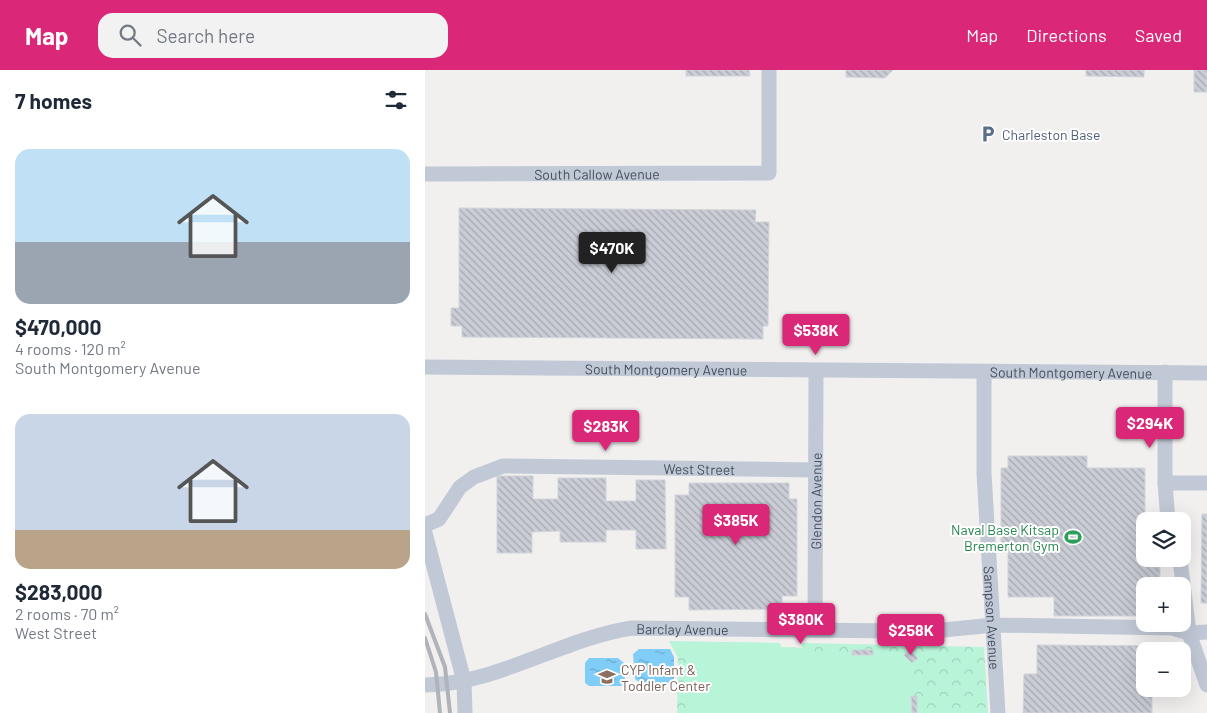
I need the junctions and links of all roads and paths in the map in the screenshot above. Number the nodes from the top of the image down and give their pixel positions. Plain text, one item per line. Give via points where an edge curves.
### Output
1 (769, 70) edge
2 (425, 174) edge
3 (425, 367) edge
4 (815, 371) junction
5 (984, 372) junction
6 (1165, 372) junction
7 (1207, 374) edge
8 (816, 470) junction
9 (1165, 483) junction
10 (1207, 483) edge
11 (1167, 512) edge
12 (425, 524) edge
13 (425, 533) edge
14 (994, 625) junction
15 (1136, 627) edge
16 (815, 630) junction
17 (1189, 632) edge
18 (1191, 632) edge
19 (1207, 632) edge
20 (464, 681) junction
21 (425, 685) edge
22 (1207, 685) edge
23 (465, 713) edge
24 (998, 713) edge

1 - 2 street, South Callow Avenue via 769,173
3 - 4 street, South Montgomery Avenue
4 - 5 street, South Montgomery Avenue
4 - 8 street, Glendon Avenue
5 - 6 street, South Montgomery Avenue
5 - 14 street, Sampson Avenue via 983,473
6 - 7 street, South Montgomery Avenue
6 - 9 street
8 - 12 street, West Street via 503,466 473,477 460,487 439,519
8 - 16 street, Glendon Avenue
9 - 10 street
9 - 11 street
13 - 20 street
14 - 15 street, Barclay Avenue
14 - 16 street, Barclay Avenue via 933,631
14 - 24 street, Sampson Avenue
16 - 20 street, Barclay Avenue via 604,632 538,658
17 - 22 street
18 - 19 street, Barclay Avenue
20 - 21 street, Barclay Avenue
20 - 23 street

